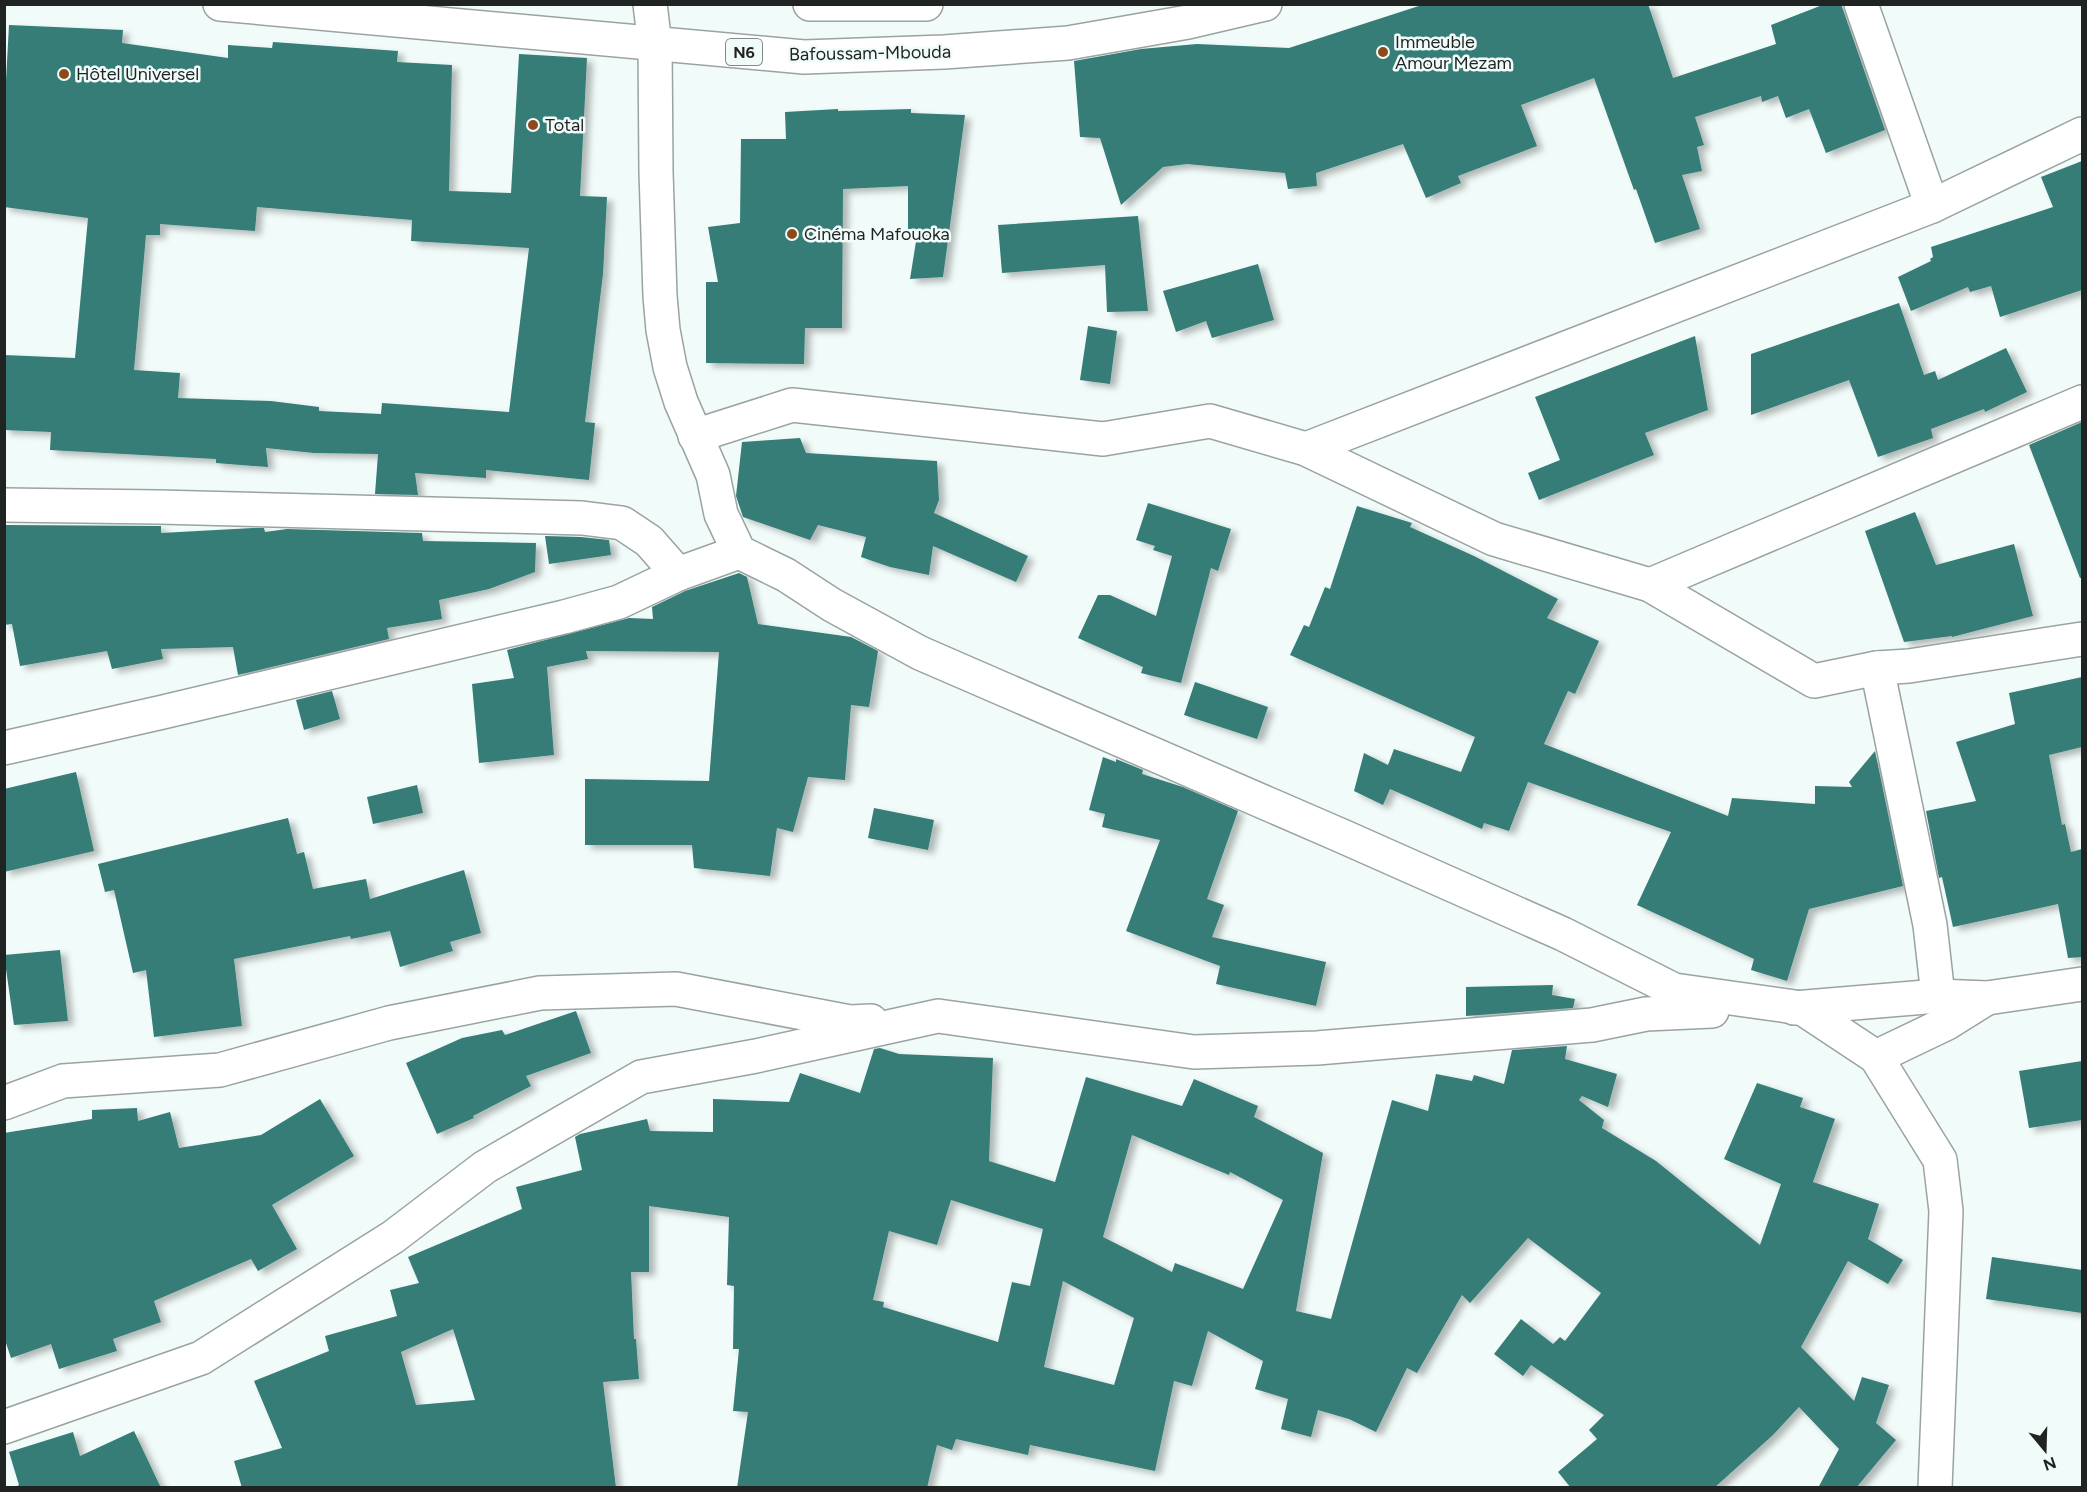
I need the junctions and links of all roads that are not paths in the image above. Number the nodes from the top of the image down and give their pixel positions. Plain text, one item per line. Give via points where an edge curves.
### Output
1 (220, 4) edge
2 (650, 4) edge
3 (810, 4) edge
4 (926, 4) edge
5 (1265, 4) edge
6 (1861, 4) edge
7 (655, 45) junction
8 (2082, 134) edge
9 (1932, 206) junction
10 (2082, 402) edge
11 (695, 436) junction
12 (1306, 449) junction
13 (4, 505) edge
14 (739, 552) junction
15 (678, 574) junction
16 (1650, 585) junction
17 (2082, 639) edge
18 (1876, 668) junction
19 (4, 748) edge
20 (2082, 984) edge
21 (1938, 996) junction
22 (1987, 998) junction
23 (1802, 1008) junction
24 (938, 1016) junction
25 (1876, 1057) junction
26 (4, 1103) edge
27 (4, 1427) edge
28 (1935, 1488) edge

1 - 7 main road, Bafoussam-Mbouda / N6
2 - 7 main road
3 - 4 main road
5 - 7 main road, Bafoussam-Mbouda / N6 via 1068,43 944,52 804,57
6 - 9 main road
7 - 11 main road via 663,330 678,393
8 - 9 main road
9 - 12 main road
10 - 16 main road
11 - 12 main road via 792,405 1103,439 1210,421
11 - 14 main road via 713,475 721,514
12 - 16 main road via 1494,539
13 - 15 main road via 582,518 622,523 649,541
14 - 15 main road
14 - 23 main road via 920,653 1552,929 1674,990
15 - 19 main road via 619,602
16 - 18 main road via 1814,681
17 - 18 main road
18 - 21 main road via 1930,925
20 - 22 main road
21 - 22 main road
21 - 23 main road
22 - 25 main road via 1947,1023
23 - 24 main road via 1646,1014 1581,1026 1317,1048 1194,1052
23 - 25 main road
24 - 26 main road via 850,1022 676,989 540,993 389,1023 220,1070 63,1081
24 - 27 main road via 641,1077 485,1167 393,1237 201,1358
25 - 28 main road via 1940,1160 1946,1211

